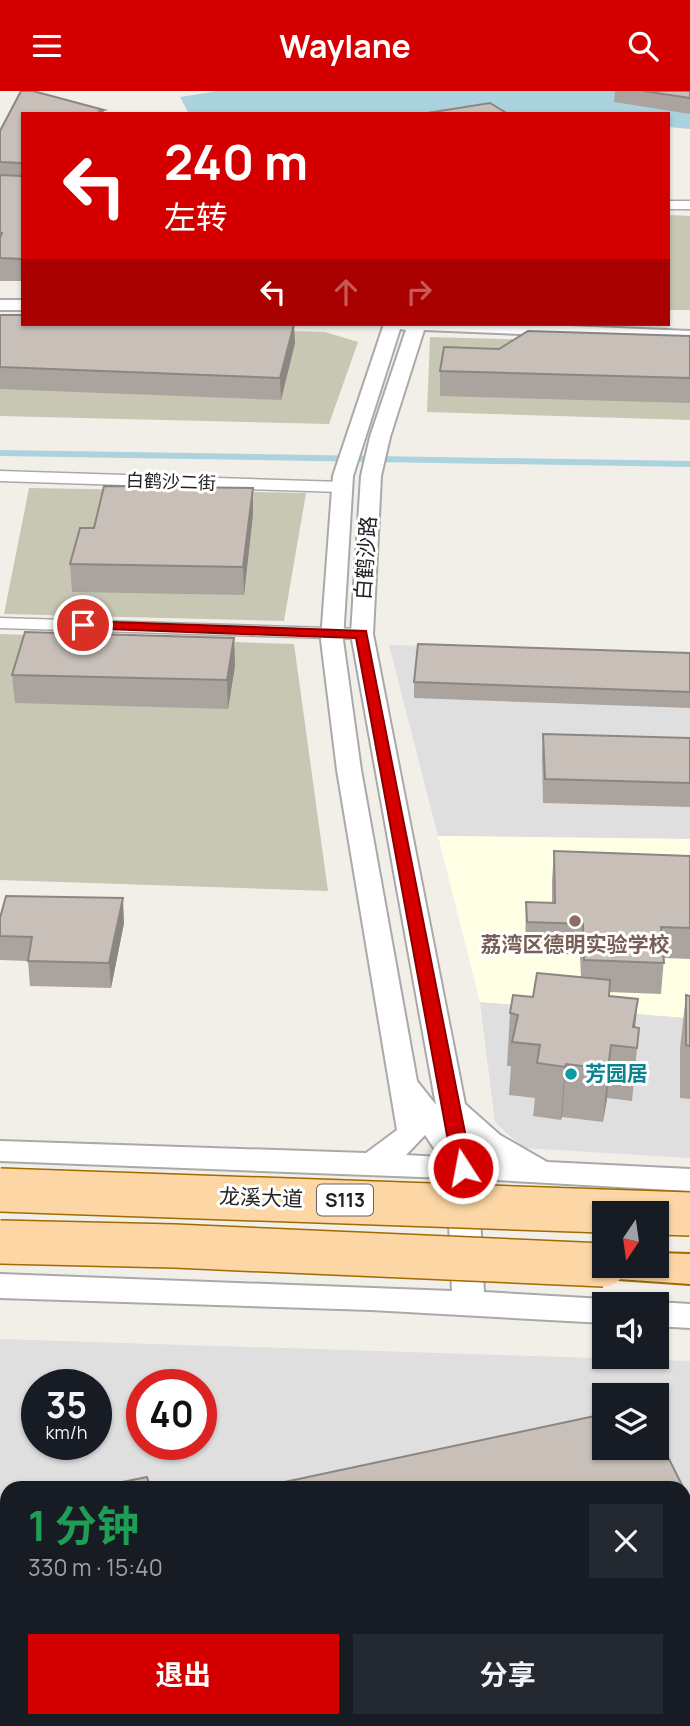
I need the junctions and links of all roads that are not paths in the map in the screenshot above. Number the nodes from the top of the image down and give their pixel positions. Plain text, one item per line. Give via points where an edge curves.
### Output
1 (670, 205) edge
2 (690, 205) edge
3 (0, 305) edge
4 (21, 305) edge
5 (0, 315) edge
6 (21, 316) edge
7 (670, 319) edge
8 (690, 319) edge
9 (391, 326) edge
10 (416, 326) edge
11 (462, 326) edge
12 (690, 336) edge
13 (0, 476) edge
14 (342, 482) junction
15 (0, 623) edge
16 (332, 633) junction
17 (362, 634) junction
18 (406, 1084) junction
19 (451, 1108) junction
20 (0, 1151) edge
21 (372, 1163) junction
22 (463, 1168) junction
23 (545, 1172) junction
24 (690, 1180) edge
25 (0, 1190) edge
26 (690, 1214) edge
27 (0, 1242) edge
28 (592, 1264) edge
29 (669, 1268) edge
30 (690, 1269) edge
31 (0, 1286) edge
32 (469, 1304) junction
33 (592, 1310) edge
34 (669, 1315) edge
35 (690, 1316) edge

1 - 2 street
3 - 4 street
5 - 6 street
7 - 8 street
9 - 14 street, 白鹤沙路
10 - 17 street, 白鹤沙路 via 371,476
11 - 12 street
13 - 14 street, 白鹤沙二街
14 - 16 street, 白鹤沙路
15 - 16 street
16 - 17 street
16 - 18 street, 白鹤沙路 via 349,770
17 - 19 street, 白鹤沙路
18 - 21 street, 白鹤沙路 via 412,1132
18 - 22 street
19 - 22 street, 白鹤沙路
19 - 23 street via 489,1142
20 - 21 street
21 - 22 street
22 - 23 street
22 - 32 street, 白鹤沙路
23 - 24 street
25 - 26 main road, 龙溪大道 / S113, bridge
27 - 28 main road, bridge
29 - 30 main road
31 - 32 street
32 - 33 street
34 - 35 street

